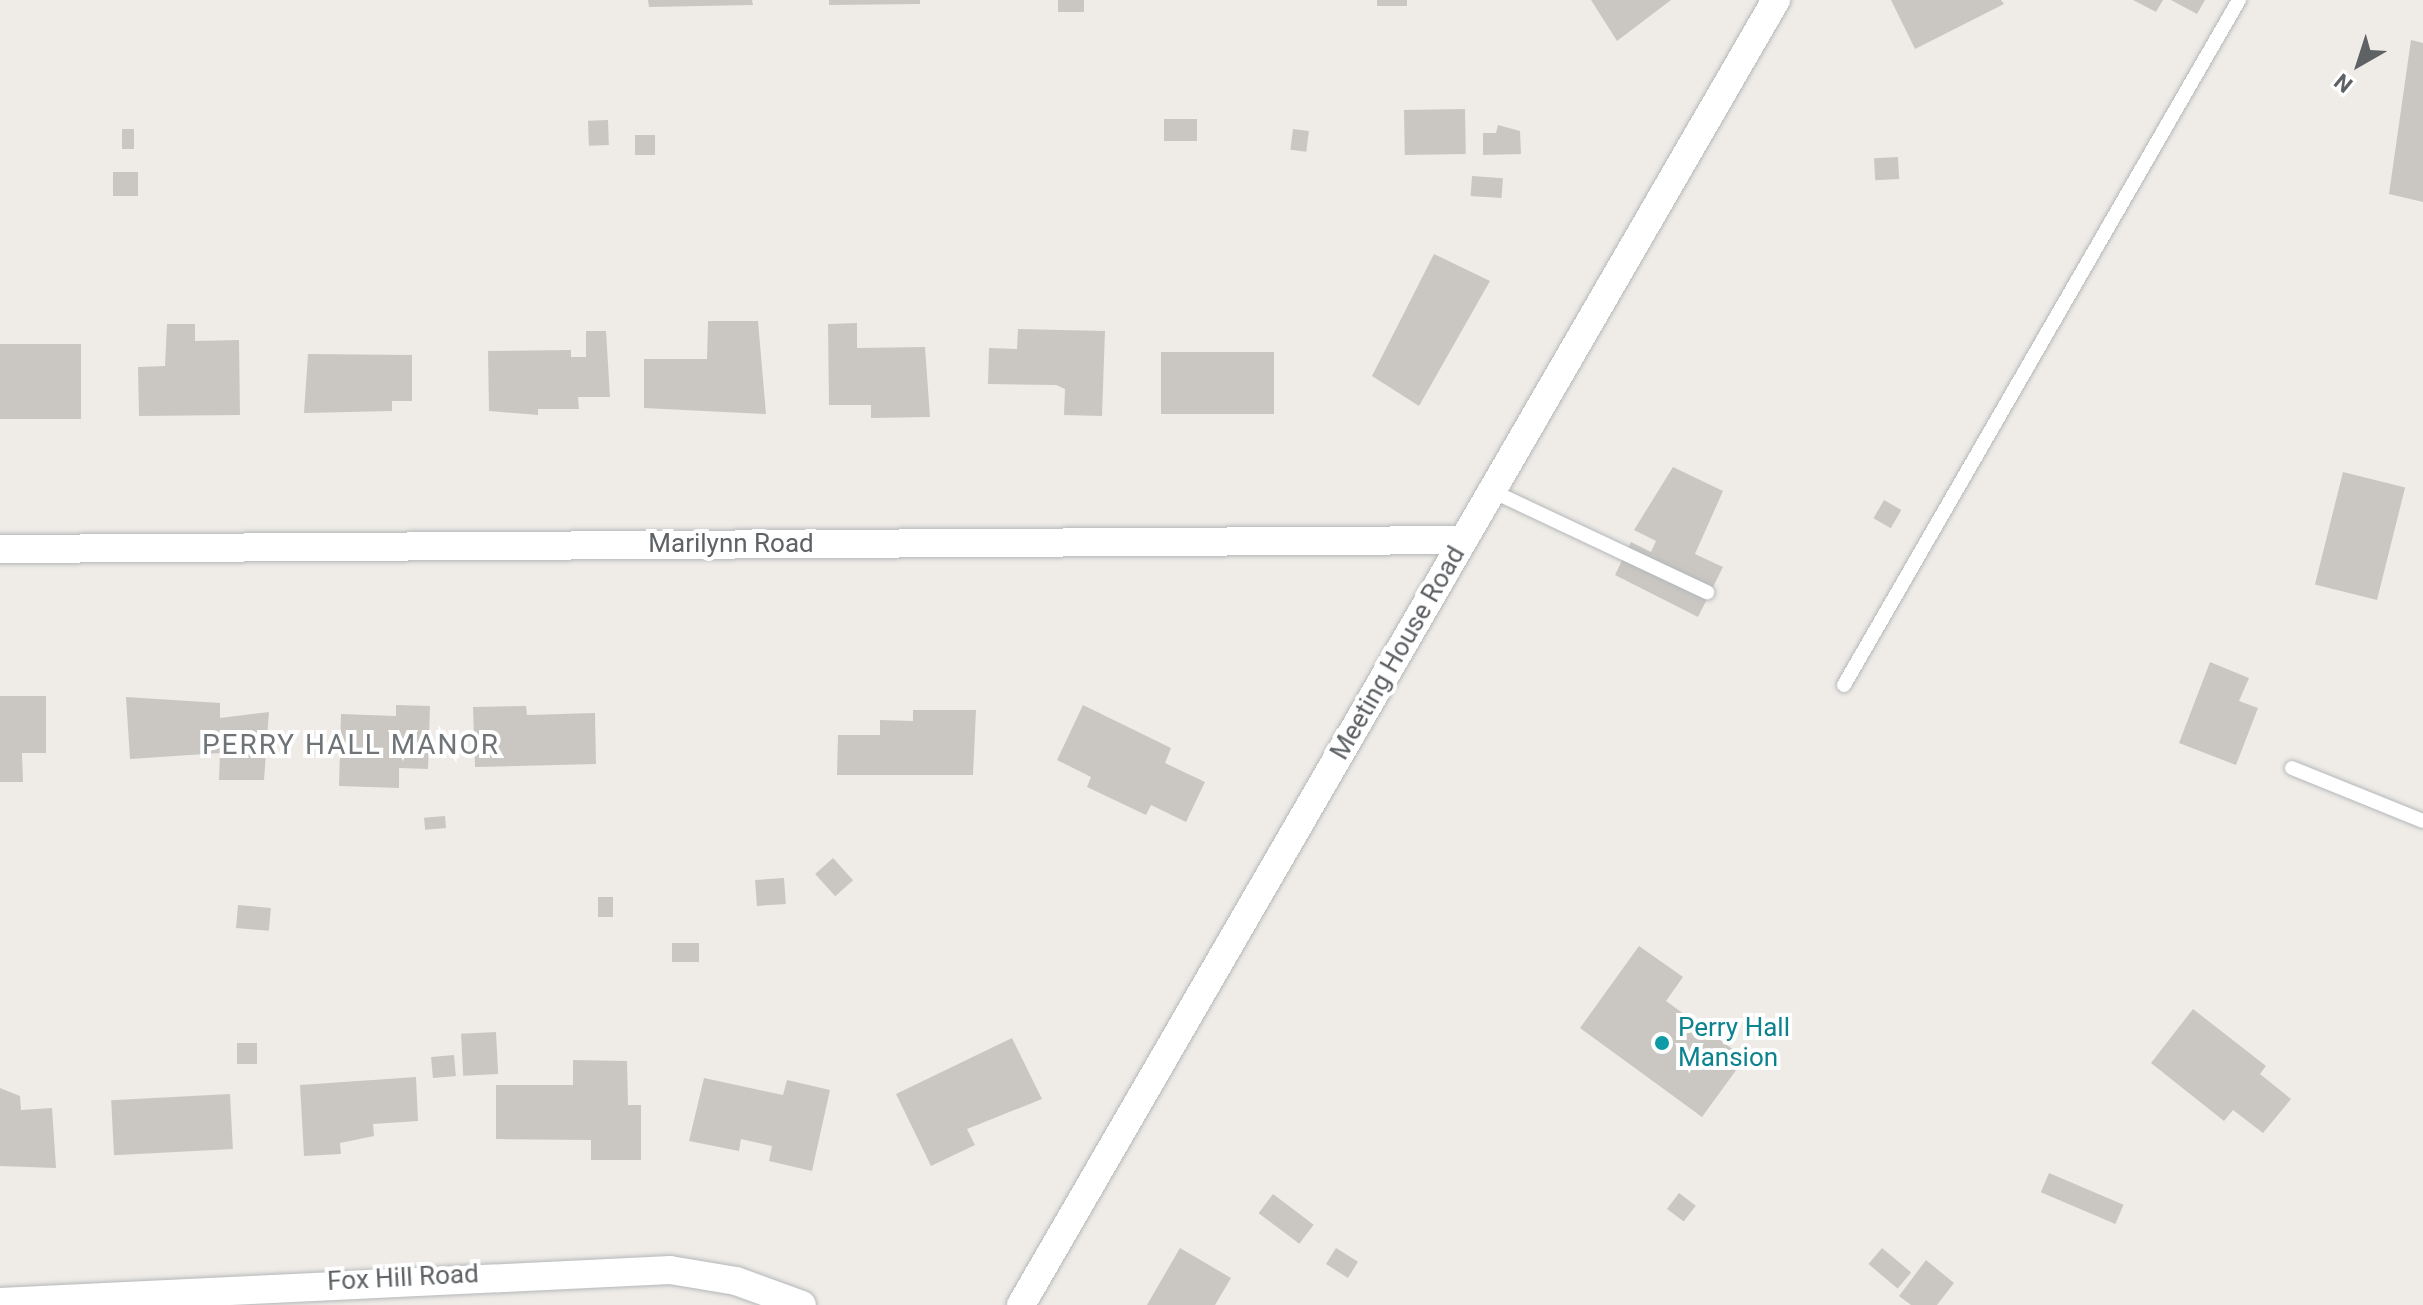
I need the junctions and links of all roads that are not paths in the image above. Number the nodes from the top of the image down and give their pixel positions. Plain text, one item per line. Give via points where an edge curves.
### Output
1 (1776, 0) edge
2 (2239, 0) edge
3 (1492, 491) junction
4 (1463, 540) junction
5 (0, 549) edge
6 (1707, 592) dead end
7 (1844, 685) dead end
8 (2292, 768) dead end
9 (2423, 821) edge
10 (0, 1302) edge
11 (802, 1305) edge
12 (1021, 1305) edge

1 - 3 street, Meeting House Road
2 - 7 lane
3 - 4 street, Meeting House Road
3 - 6 lane
4 - 5 street, Marilynn Road
4 - 12 street, Meeting House Road
8 - 9 lane
10 - 11 street, Fox Hill Road via 655,1270 736,1281

